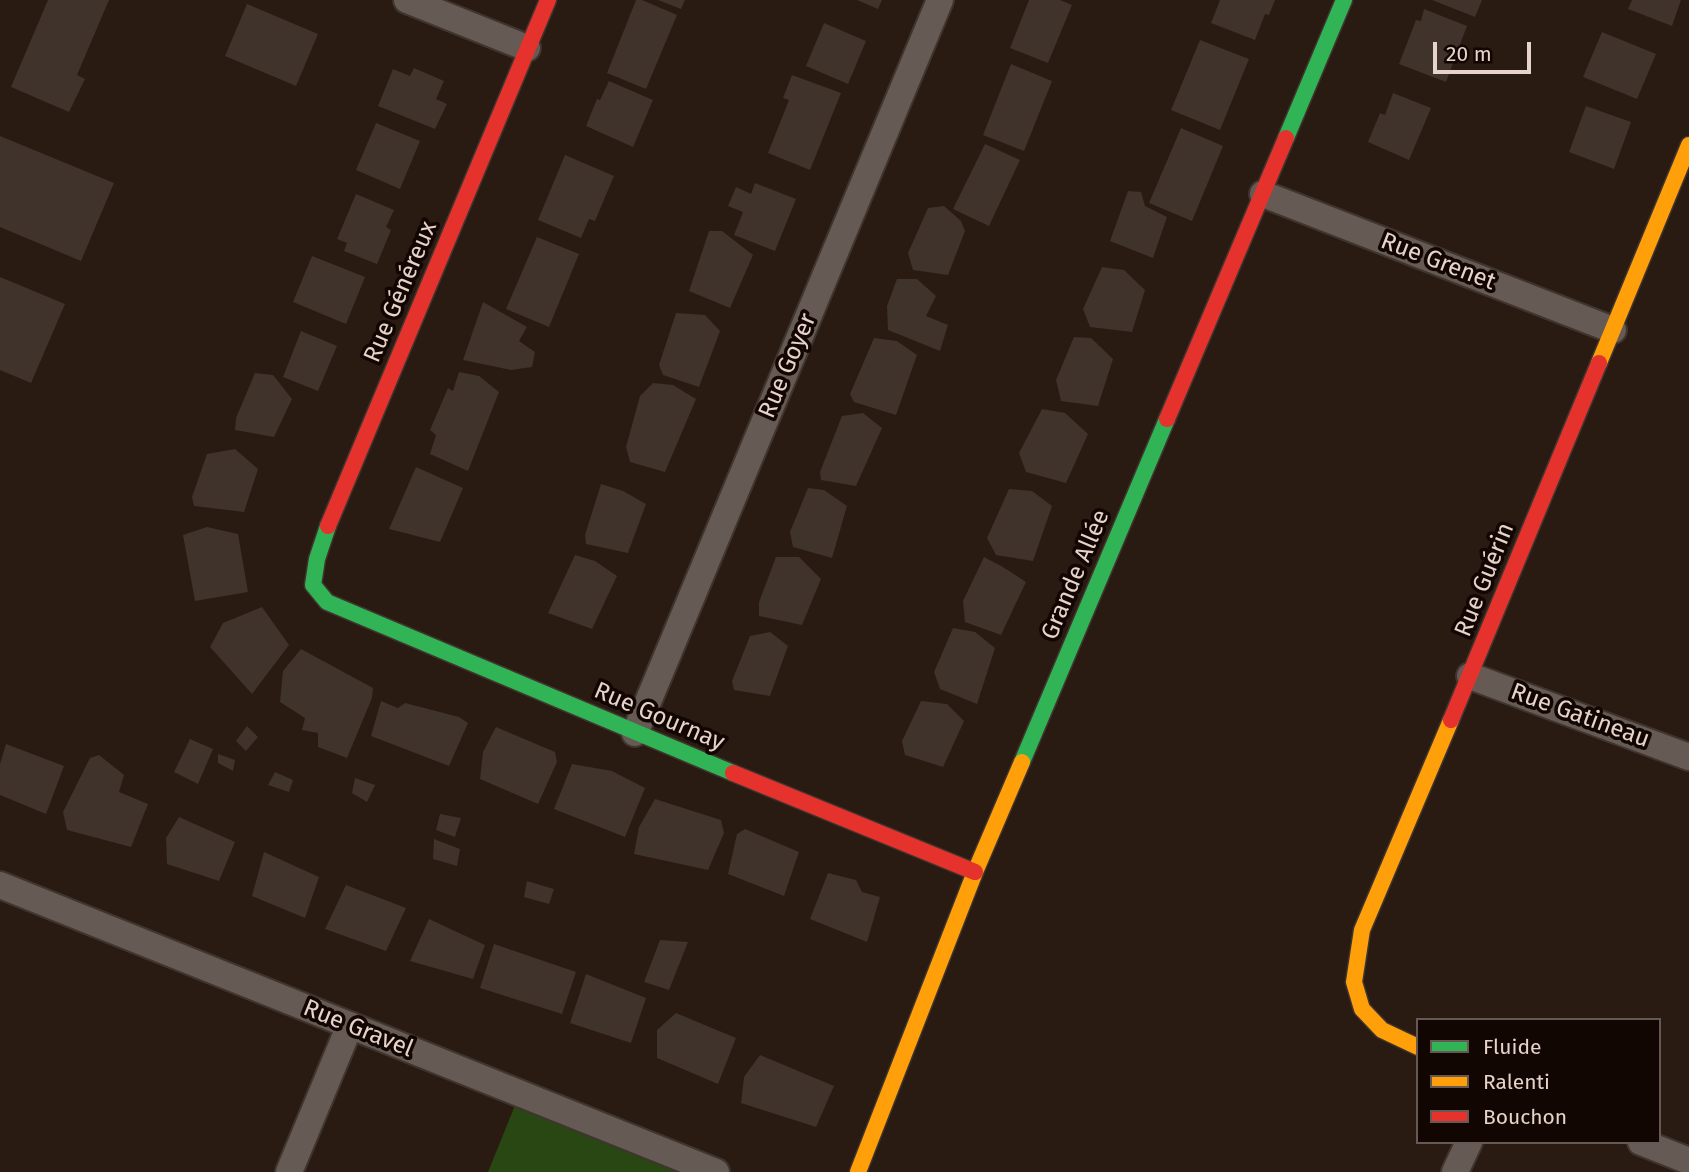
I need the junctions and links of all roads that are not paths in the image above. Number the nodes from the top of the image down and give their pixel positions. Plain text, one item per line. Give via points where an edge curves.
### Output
1 (407, 0) edge
2 (548, 0) edge
3 (940, 0) edge
4 (1344, 0) edge
5 (527, 48) junction
6 (1689, 145) edge
7 (1263, 194) junction
8 (1613, 330) junction
9 (327, 602) joint
10 (1470, 677) junction
11 (635, 733) junction
12 (1689, 757) edge
13 (975, 872) junction
14 (1, 887) edge
15 (350, 1025) junction
16 (1416, 1046) edge
17 (1468, 1144) edge
18 (1646, 1144) edge
19 (1689, 1161) edge
20 (289, 1172) edge
21 (716, 1172) edge
22 (859, 1172) edge
23 (1455, 1172) edge

1 - 5 street
2 - 5 street, Rue Généreux
3 - 11 street, Rue Goyer
4 - 7 street, Grande Allée
5 - 9 street, Rue Généreux via 335,505 313,585
6 - 8 street, Rue Guérin
7 - 8 street, Rue Grenet
7 - 13 street, Grande Allée
8 - 10 street, Rue Guérin
9 - 11 street, Rue Gournay
10 - 12 street, Rue Gatineau
10 - 16 street, Rue Guérin via 1362,930 1354,982 1362,1009 1382,1030
11 - 13 street, Rue Gournay
13 - 22 street, Grande Allée
14 - 15 street, Rue Gravel
15 - 20 street
15 - 21 street, Rue Gravel
17 - 23 street
18 - 19 street

